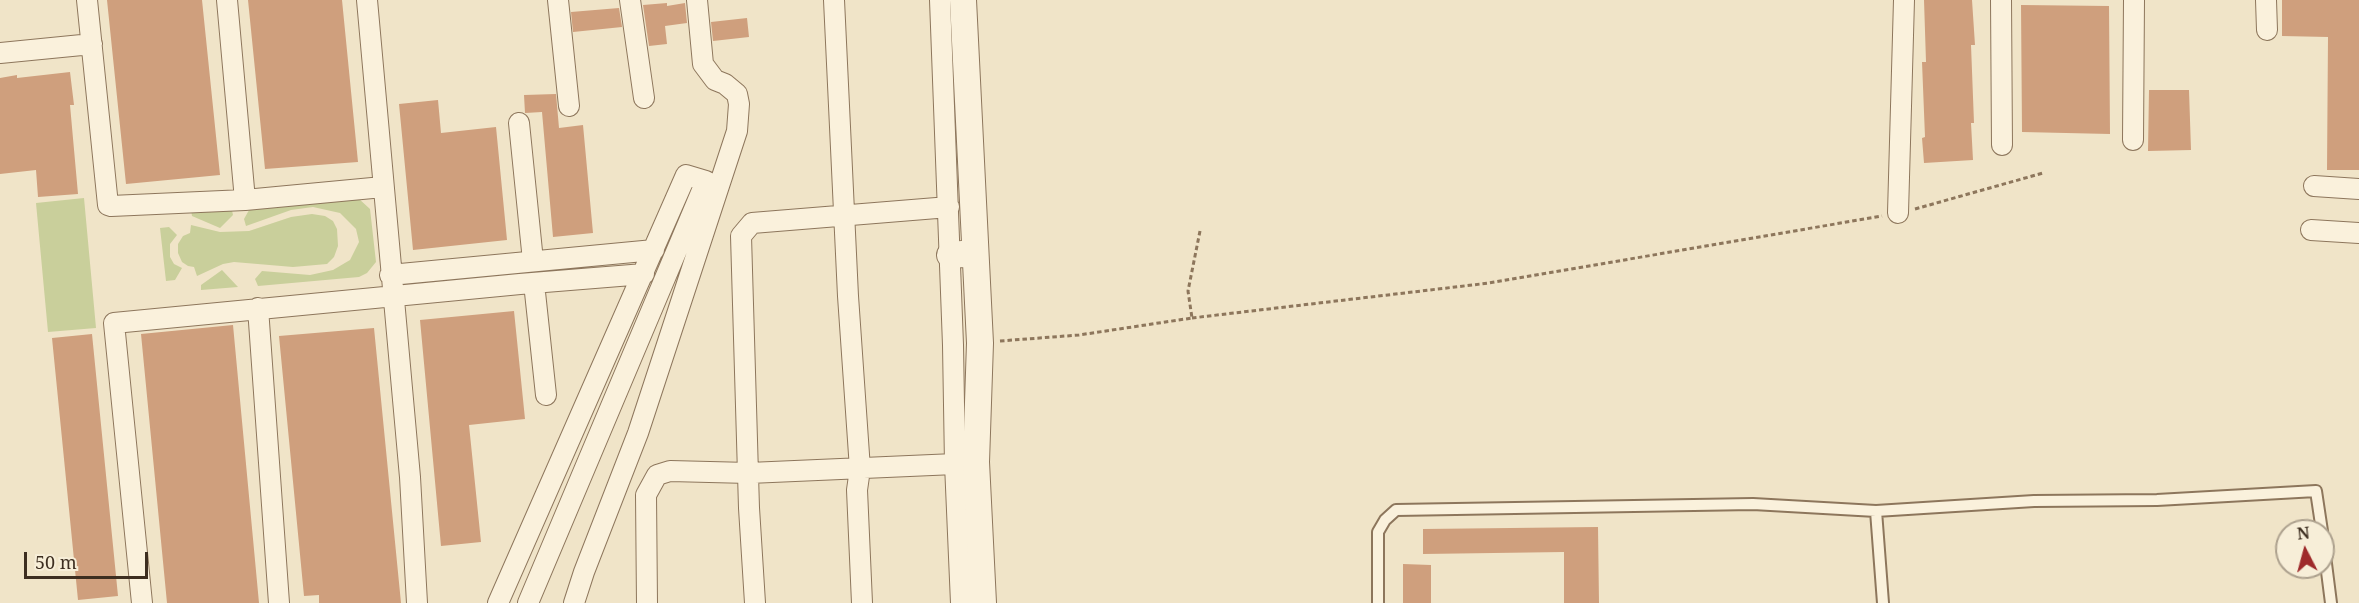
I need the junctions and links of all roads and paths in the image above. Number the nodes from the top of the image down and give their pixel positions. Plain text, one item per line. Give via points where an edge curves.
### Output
1 (87, 0) edge
2 (227, 0) edge
3 (367, 0) edge
4 (558, 0) edge
5 (630, 0) edge
6 (697, 0) edge
7 (834, 0) edge
8 (940, 0) edge
9 (963, 0) edge
10 (1904, 0) edge
11 (2001, 0) edge
12 (2134, 0) edge
13 (2266, 0) edge
14 (2267, 30) dead end
15 (92, 45) junction
16 (0, 53) edge
17 (644, 98) dead end
18 (569, 106) dead end
19 (519, 123) dead end
20 (2133, 140) dead end
21 (2002, 145) dead end
22 (2043, 173) dead end
23 (2314, 186) dead end
24 (383, 187) junction
25 (2359, 189) edge
26 (245, 200) junction
27 (949, 207) junction
28 (1898, 213) junction
29 (844, 216) junction
30 (2311, 230) dead end
31 (1200, 231) dead end
32 (2359, 233) edge
33 (654, 250) junction
34 (975, 253) junction
35 (950, 255) junction
36 (533, 261) junction
37 (644, 274) junction
38 (390, 275) junction
39 (534, 282) junction
40 (392, 296) junction
41 (258, 308) junction
42 (1192, 318) junction
43 (980, 343) junction
44 (546, 395) dead end
45 (955, 464) junction
46 (860, 469) junction
47 (749, 472) junction
48 (1876, 511) junction
49 (2320, 519) edge
50 (2328, 579) edge
51 (142, 603) edge
52 (279, 603) edge
53 (417, 603) edge
54 (498, 603) edge
55 (528, 603) edge
56 (574, 603) edge
57 (647, 603) edge
58 (755, 603) edge
59 (862, 603) edge
60 (962, 603) edge
61 (983, 603) edge
62 (1378, 603) edge
63 (1883, 603) edge
64 (2331, 603) edge

1 - 15 street
2 - 26 street
3 - 24 street
4 - 18 street
5 - 17 street
6 - 56 street via 703,64 716,80 737,94 737,131 638,433
7 - 29 street
8 - 27 street
9 - 34 street
10 - 28 street
11 - 21 street
12 - 20 street
13 - 14 street
15 - 16 street
15 - 26 street via 108,205
19 - 36 street
22 - 28 path
23 - 25 street
24 - 26 street
24 - 38 street
27 - 29 street
27 - 35 street
28 - 42 path via 1489,283
29 - 46 street
29 - 47 street via 752,223 741,236
30 - 32 street
31 - 42 path via 1188,291
33 - 36 street
33 - 37 street
33 - 55 street via 686,175 706,181
34 - 35 street
34 - 43 street
35 - 45 street
36 - 38 street
37 - 39 street
37 - 54 street
38 - 40 street
39 - 40 street
39 - 44 street
40 - 41 street
40 - 53 street via 410,477
41 - 51 street via 114,323
41 - 52 street
42 - 43 path via 1079,335
43 - 61 street via 976,462
45 - 46 street
45 - 60 street
46 - 47 street
46 - 59 street via 856,490
47 - 57 street via 670,471 657,475 646,495
47 - 58 street
48 - 49 lane via 2316,490
48 - 62 lane via 1753,504 1396,510 1378,532
48 - 63 lane
50 - 64 lane

